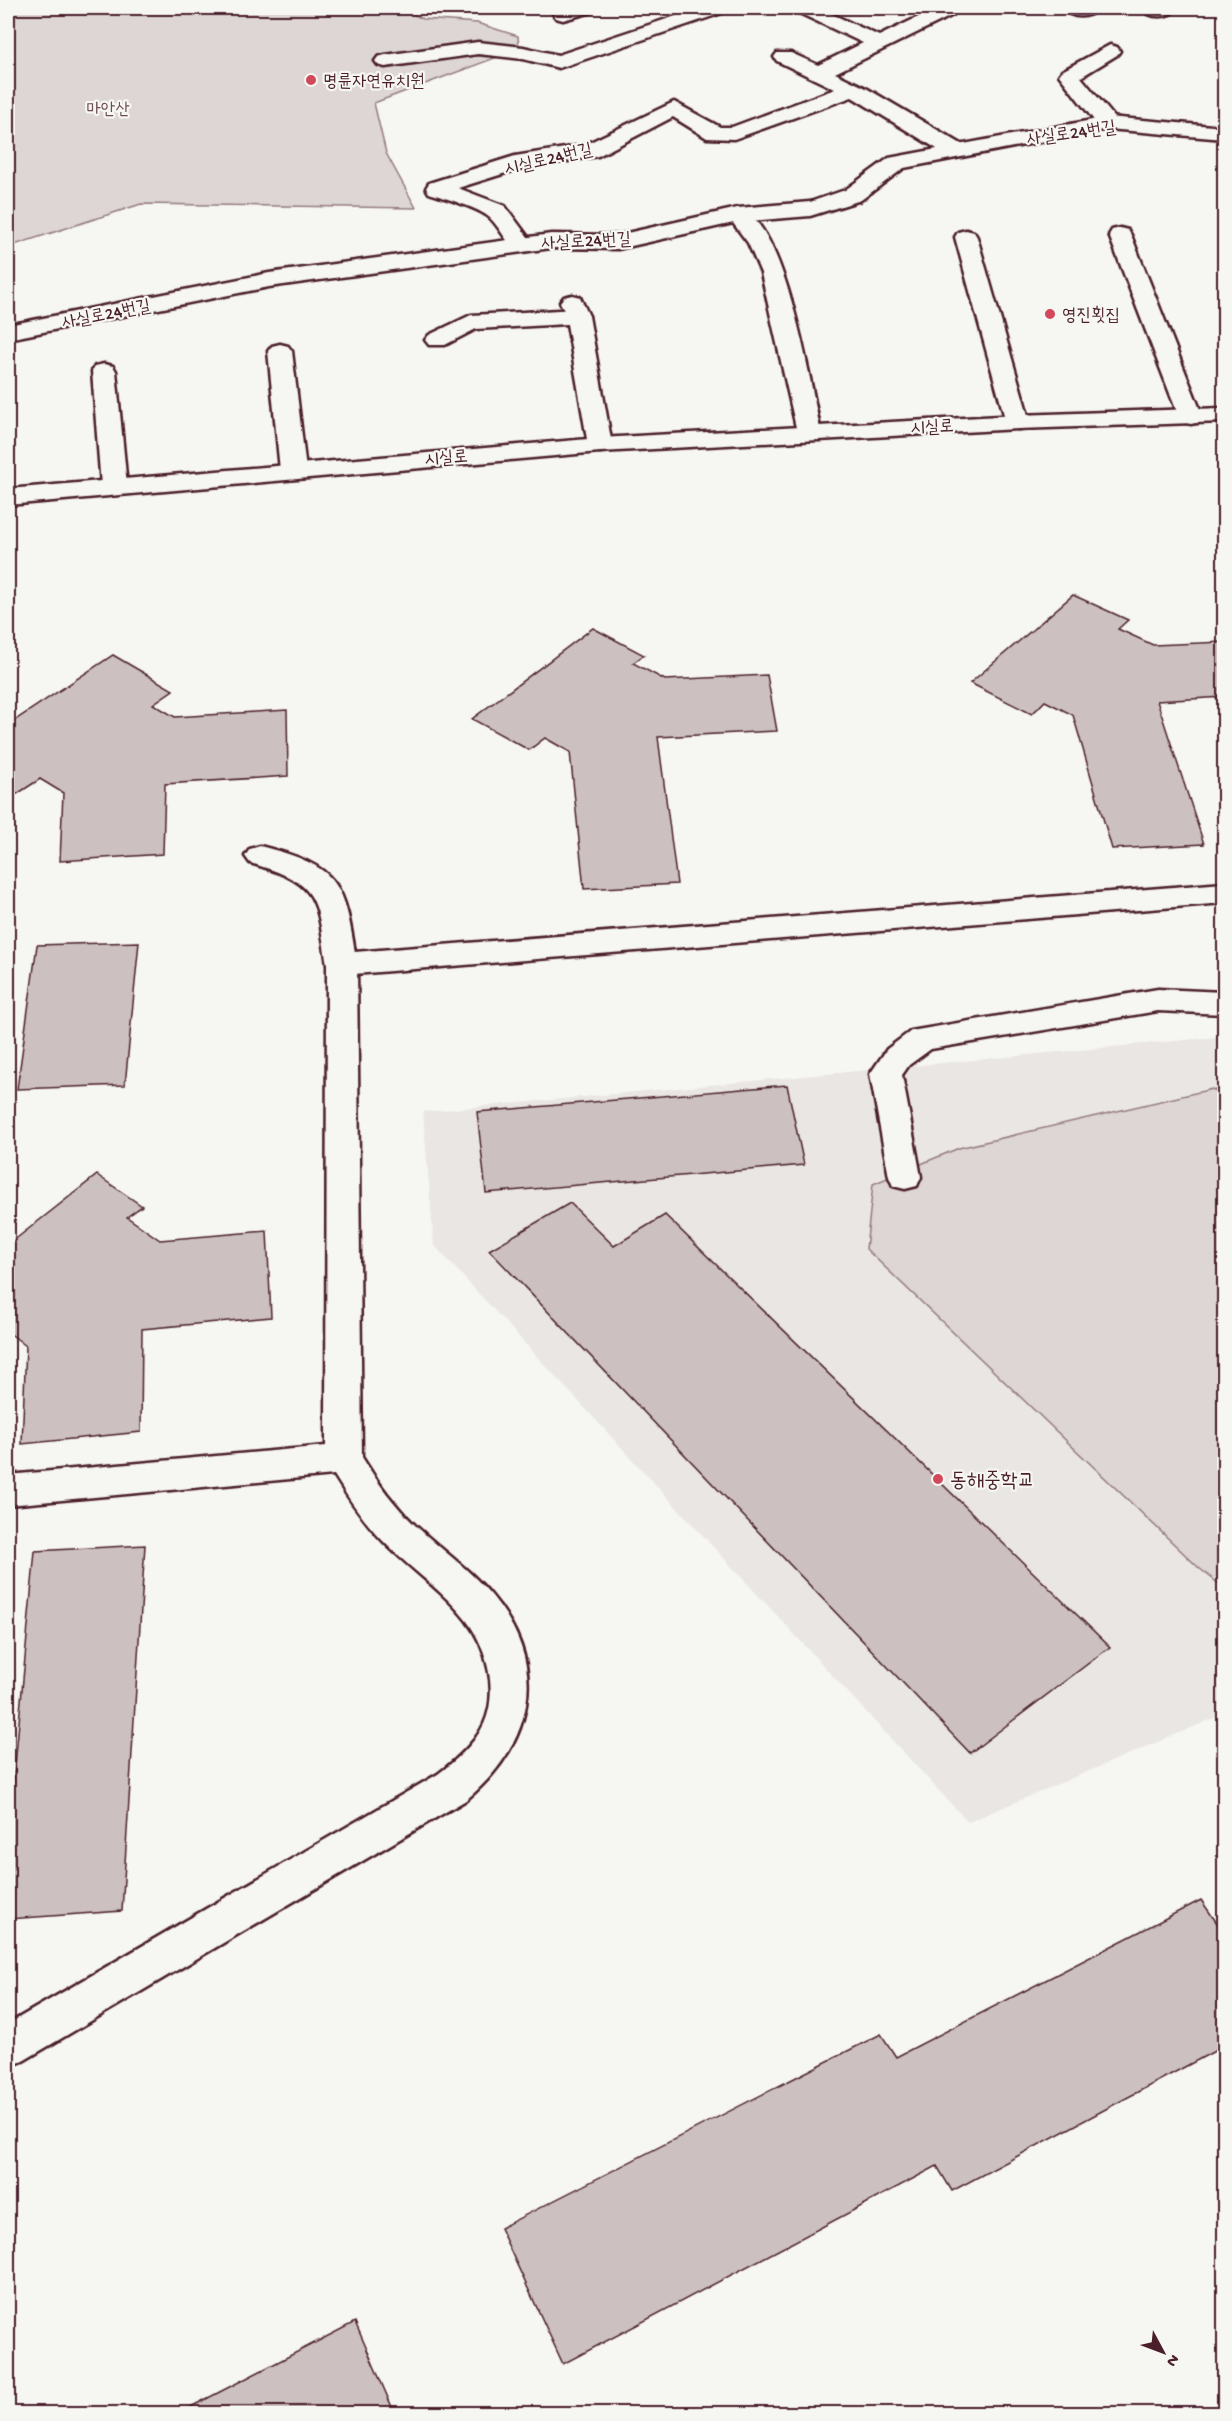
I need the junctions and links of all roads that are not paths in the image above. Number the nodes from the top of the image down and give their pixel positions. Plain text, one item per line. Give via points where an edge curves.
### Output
1 (585, 8) edge
2 (718, 8) edge
3 (804, 8) edge
4 (1072, 8) edge
5 (1088, 8) edge
6 (1151, 8) edge
7 (1167, 8) edge
8 (946, 11) dead end
9 (563, 14) dead end
10 (878, 43) junction
11 (1110, 51) dead end
12 (784, 57) dead end
13 (385, 61) dead end
14 (818, 73) junction
15 (853, 89) junction
16 (1108, 123) junction
17 (1224, 134) edge
18 (955, 150) junction
19 (424, 167) dead end
20 (437, 188) junction
21 (738, 215) junction
22 (1120, 235) dead end
23 (966, 237) dead end
24 (523, 245) junction
25 (8, 332) edge
26 (437, 340) dead end
27 (280, 351) dead end
28 (104, 371) dead end
29 (1224, 415) edge
30 (1191, 417) junction
31 (1018, 422) junction
32 (809, 432) junction
33 (600, 445) junction
34 (292, 470) junction
35 (114, 486) junction
36 (8, 497) edge
37 (260, 856) dead end
38 (1224, 893) edge
39 (342, 964) junction
40 (1224, 1004) edge
41 (906, 1176) dead end
42 (344, 1459) junction
43 (8, 1490) edge
44 (8, 2047) edge

1 - 9 street
2 - 13 street via 559,62 478,48
3 - 10 street
4 - 5 street
6 - 7 street
8 - 10 street
10 - 14 street
11 - 16 street via 1069,75
12 - 14 street
14 - 15 street
15 - 18 street
15 - 20 street, 시실로24번길 via 734,133 715,133 674,108 590,151 515,164
16 - 17 street, 사실로24번길
16 - 18 street, 사실로24번길
18 - 21 street, 사실로24번길 via 897,163 834,204
19 - 20 street
20 - 24 street via 497,211
21 - 24 street, 사실로24번길 via 618,242 551,241
21 - 32 street via 759,242 772,273
22 - 30 street
23 - 31 street
24 - 25 street, 사실로24번길 via 269,280
26 - 33 street via 471,322 574,309
27 - 34 street
28 - 35 street
29 - 30 street, 시실로
30 - 31 street, 시실로
31 - 32 street, 시실로
32 - 33 street, 시실로
33 - 34 street, 시실로
34 - 35 street, 시실로
35 - 36 street, 시실로
37 - 39 street via 293,863 317,878 330,900
38 - 39 street
39 - 42 street
40 - 41 street via 1158,1000 922,1039 898,1057 886,1074
42 - 43 street
42 - 44 street via 392,1527 454,1582 494,1630 507,1663 508,1696 503,1726 473,1770 453,1788

